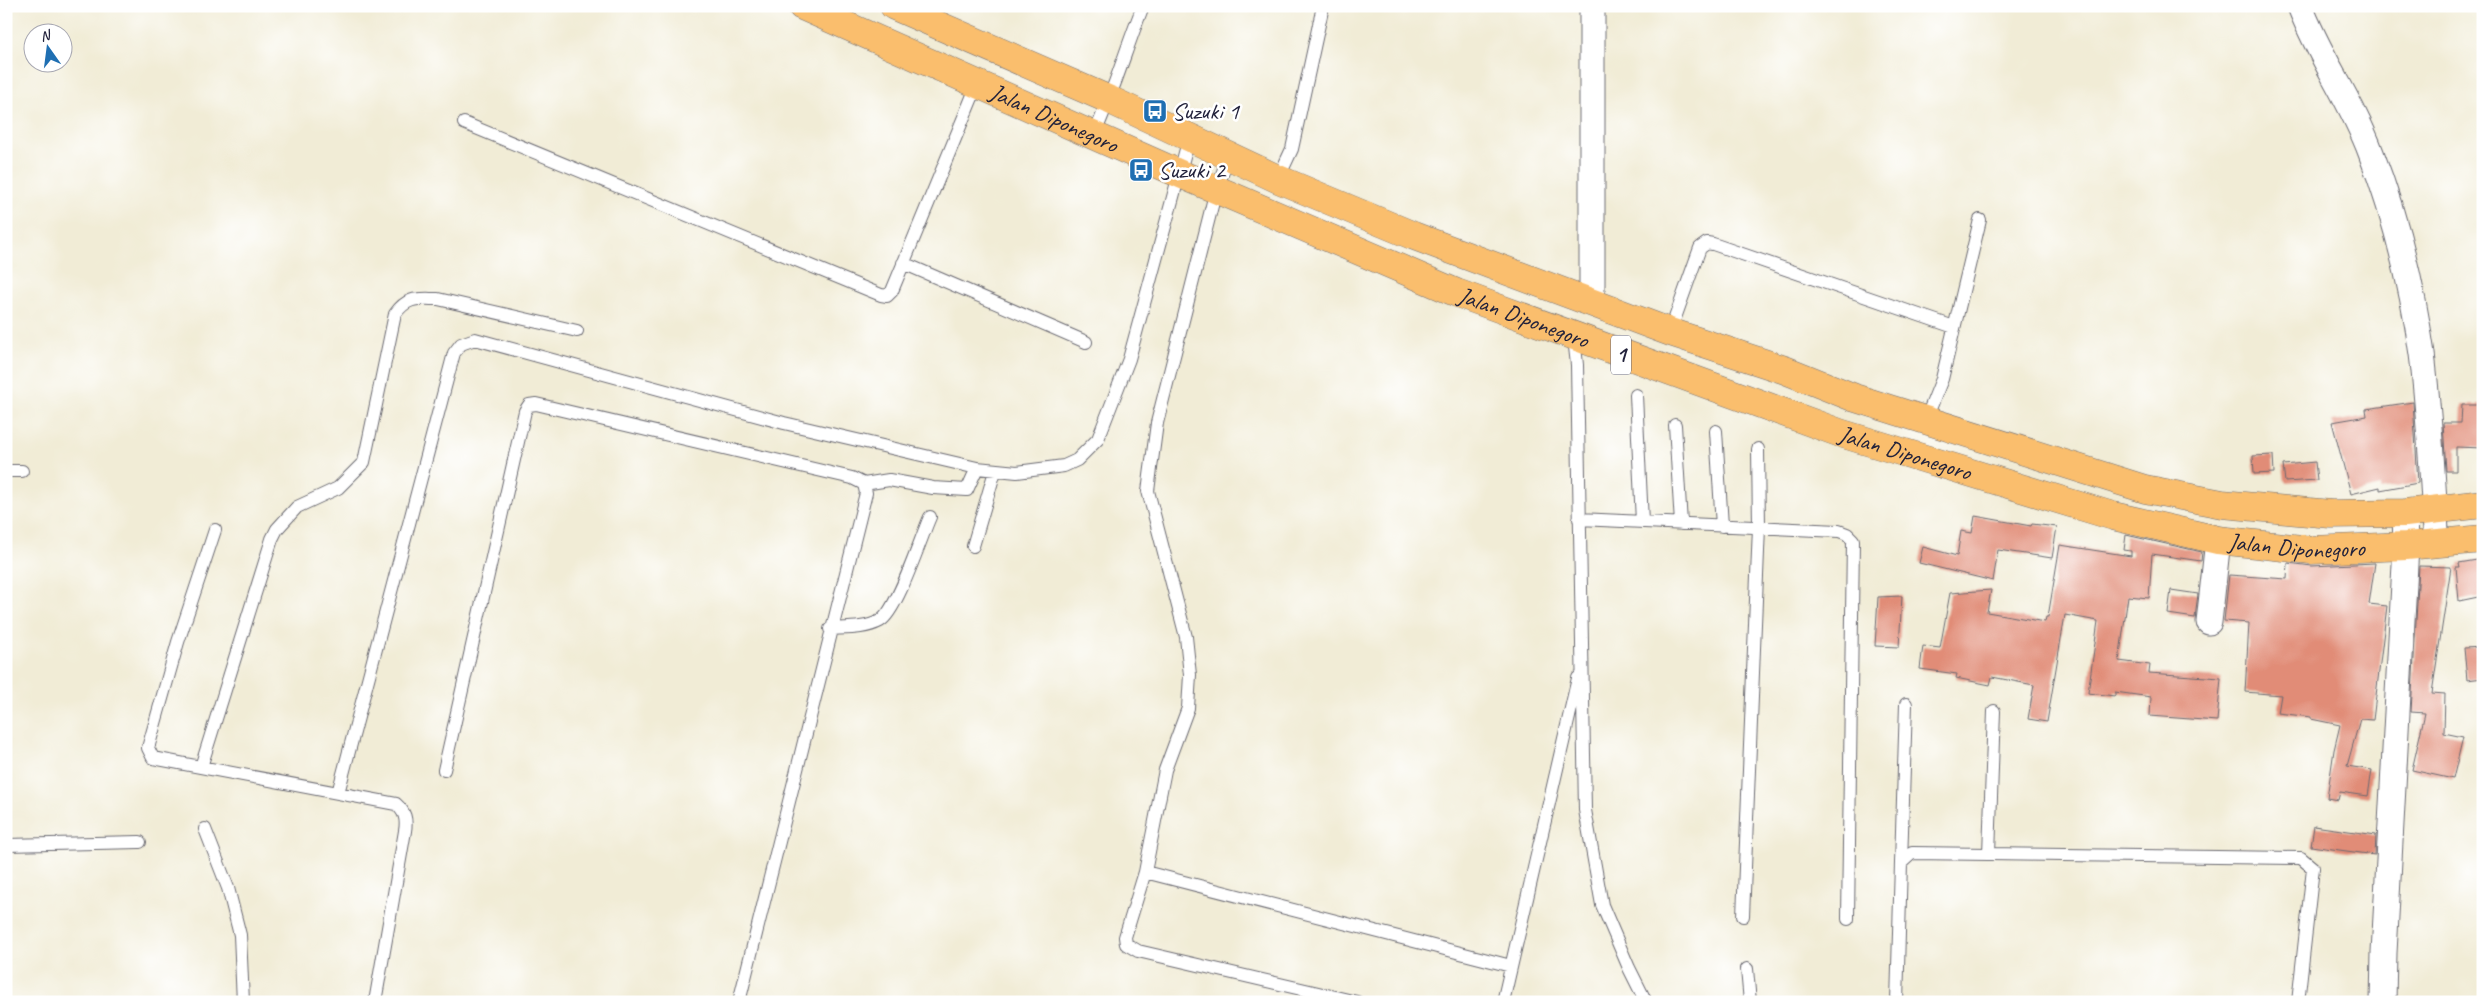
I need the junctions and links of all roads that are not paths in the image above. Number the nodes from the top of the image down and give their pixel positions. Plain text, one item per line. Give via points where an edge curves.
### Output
1 (802, 6) edge
2 (894, 6) edge
3 (1143, 6) edge
4 (1323, 6) edge
5 (1592, 6) edge
6 (2300, 6) edge
7 (978, 83) junction
8 (1110, 100) junction
9 (464, 123) dead end
10 (1094, 135) junction
11 (1189, 138) junction
12 (1229, 156) junction
13 (1178, 173) junction
14 (1278, 180) junction
15 (1216, 190) junction
16 (1980, 220) dead end
17 (903, 263) junction
18 (1592, 302) junction
19 (1954, 328) junction
20 (577, 331) dead end
21 (1670, 332) junction
22 (1574, 338) junction
23 (1086, 342) dead end
24 (1636, 395) dead end
25 (1855, 398) junction
26 (1926, 419) junction
27 (1675, 425) dead end
28 (1716, 431) dead end
29 (1840, 433) junction
30 (1758, 449) dead end
31 (977, 468) junction
32 (6, 471) edge
33 (22, 471) dead end
34 (994, 471) junction
35 (864, 484) junction
36 (2483, 504) edge
37 (2434, 508) junction
38 (2405, 512) junction
39 (930, 517) dead end
40 (1579, 519) junction
41 (1642, 522) junction
42 (1681, 524) junction
43 (1722, 526) junction
44 (1759, 528) junction
45 (215, 530) dead end
46 (2483, 539) edge
47 (2218, 540) junction
48 (2437, 543) junction
49 (973, 546) dead end
50 (2406, 546) junction
51 (2209, 622) dead end
52 (830, 629) junction
53 (1582, 658) junction
54 (1906, 704) dead end
55 (1994, 711) dead end
56 (201, 767) junction
57 (444, 770) dead end
58 (338, 793) junction
59 (205, 829) dead end
60 (140, 842) dead end
61 (6, 845) edge
62 (1989, 854) junction
63 (1901, 863) junction
64 (1145, 872) junction
65 (1743, 916) dead end
66 (1848, 919) dead end
67 (1511, 966) junction
68 (1747, 969) dead end
69 (243, 1002) edge
70 (375, 1002) edge
71 (739, 1002) edge
72 (1357, 1002) edge
73 (1503, 1002) edge
74 (1646, 1002) edge
75 (1750, 1002) edge
76 (1897, 1002) edge
77 (2298, 1002) edge
78 (2383, 1002) edge

1 - 7 highway, Jalan Diponegoro / 1
2 - 8 highway, Jalan Diponegoro / 1
3 - 8 lane
4 - 14 lane via 1292,149
5 - 18 street
6 - 37 street via 2310,32 2356,114 2400,240 2422,355
7 - 10 highway, Jalan Diponegoro / 1
7 - 17 lane
8 - 10 lane
8 - 11 highway, Jalan Diponegoro / 1
9 - 17 lane via 880,295 890,295
10 - 13 highway, Jalan Diponegoro / 1
11 - 12 highway, Jalan Diponegoro / 1
11 - 13 lane
12 - 14 highway, Jalan Diponegoro / 1
12 - 15 lane
13 - 15 highway, Jalan Diponegoro / 1
13 - 34 lane via 1129,359 1098,439 1077,460 1064,466 1017,472
14 - 18 highway, Jalan Diponegoro / 1 via 1414,236
15 - 22 highway, Jalan Diponegoro / 1 via 1457,293
15 - 64 lane via 1157,423 1148,491 1186,636 1190,675 1188,708 1165,770
16 - 19 lane
17 - 23 lane
18 - 21 highway, Jalan Diponegoro / 1
19 - 21 lane via 1707,244 1700,248
19 - 26 lane via 1942,379
20 - 56 lane via 438,299 415,299 403,303 396,314 364,462 338,488 297,507 277,529
21 - 25 highway, Jalan Diponegoro / 1 via 1785,370
22 - 29 highway, Jalan Diponegoro / 1
22 - 40 lane
24 - 41 lane
25 - 26 highway, Jalan Diponegoro / 1
25 - 29 highway
26 - 38 highway, Jalan Diponegoro / 1 via 2145,489 2222,504 2331,514
27 - 42 lane
28 - 43 lane
29 - 47 highway, Jalan Diponegoro / 1 via 2113,516
30 - 44 lane
31 - 34 lane
31 - 35 lane via 966,490 889,480
31 - 58 lane via 775,421 476,339 461,344 454,353
32 - 33 lane
34 - 49 lane
35 - 52 lane via 866,493
35 - 57 lane via 833,473 536,404 529,405 525,410
36 - 37 highway, Jalan Diponegoro / 1
37 - 38 highway, Jalan Diponegoro / 1
37 - 48 street
38 - 50 street
39 - 52 lane via 895,603 882,620 868,626
40 - 41 lane
40 - 53 lane
41 - 42 lane
42 - 43 lane
43 - 44 lane
44 - 65 lane
44 - 66 lane via 1839,532 1853,540
45 - 56 lane via 148,748 153,758
46 - 48 highway, Jalan Diponegoro / 1
47 - 50 highway, Jalan Diponegoro / 1 via 2311,550
47 - 51 street
48 - 50 highway, Jalan Diponegoro / 1
50 - 78 street
52 - 71 lane
53 - 67 lane
53 - 74 lane via 1585,810 1594,867 1602,905
54 - 63 lane
55 - 62 lane
56 - 58 lane
58 - 70 lane via 396,804 407,819
59 - 69 lane via 228,888 240,935
60 - 61 lane
62 - 63 lane via 1912,853
62 - 77 lane via 2301,858 2313,868
63 - 76 lane
64 - 67 lane
64 - 72 lane via 1125,937 1131,948
67 - 73 lane
68 - 75 lane

